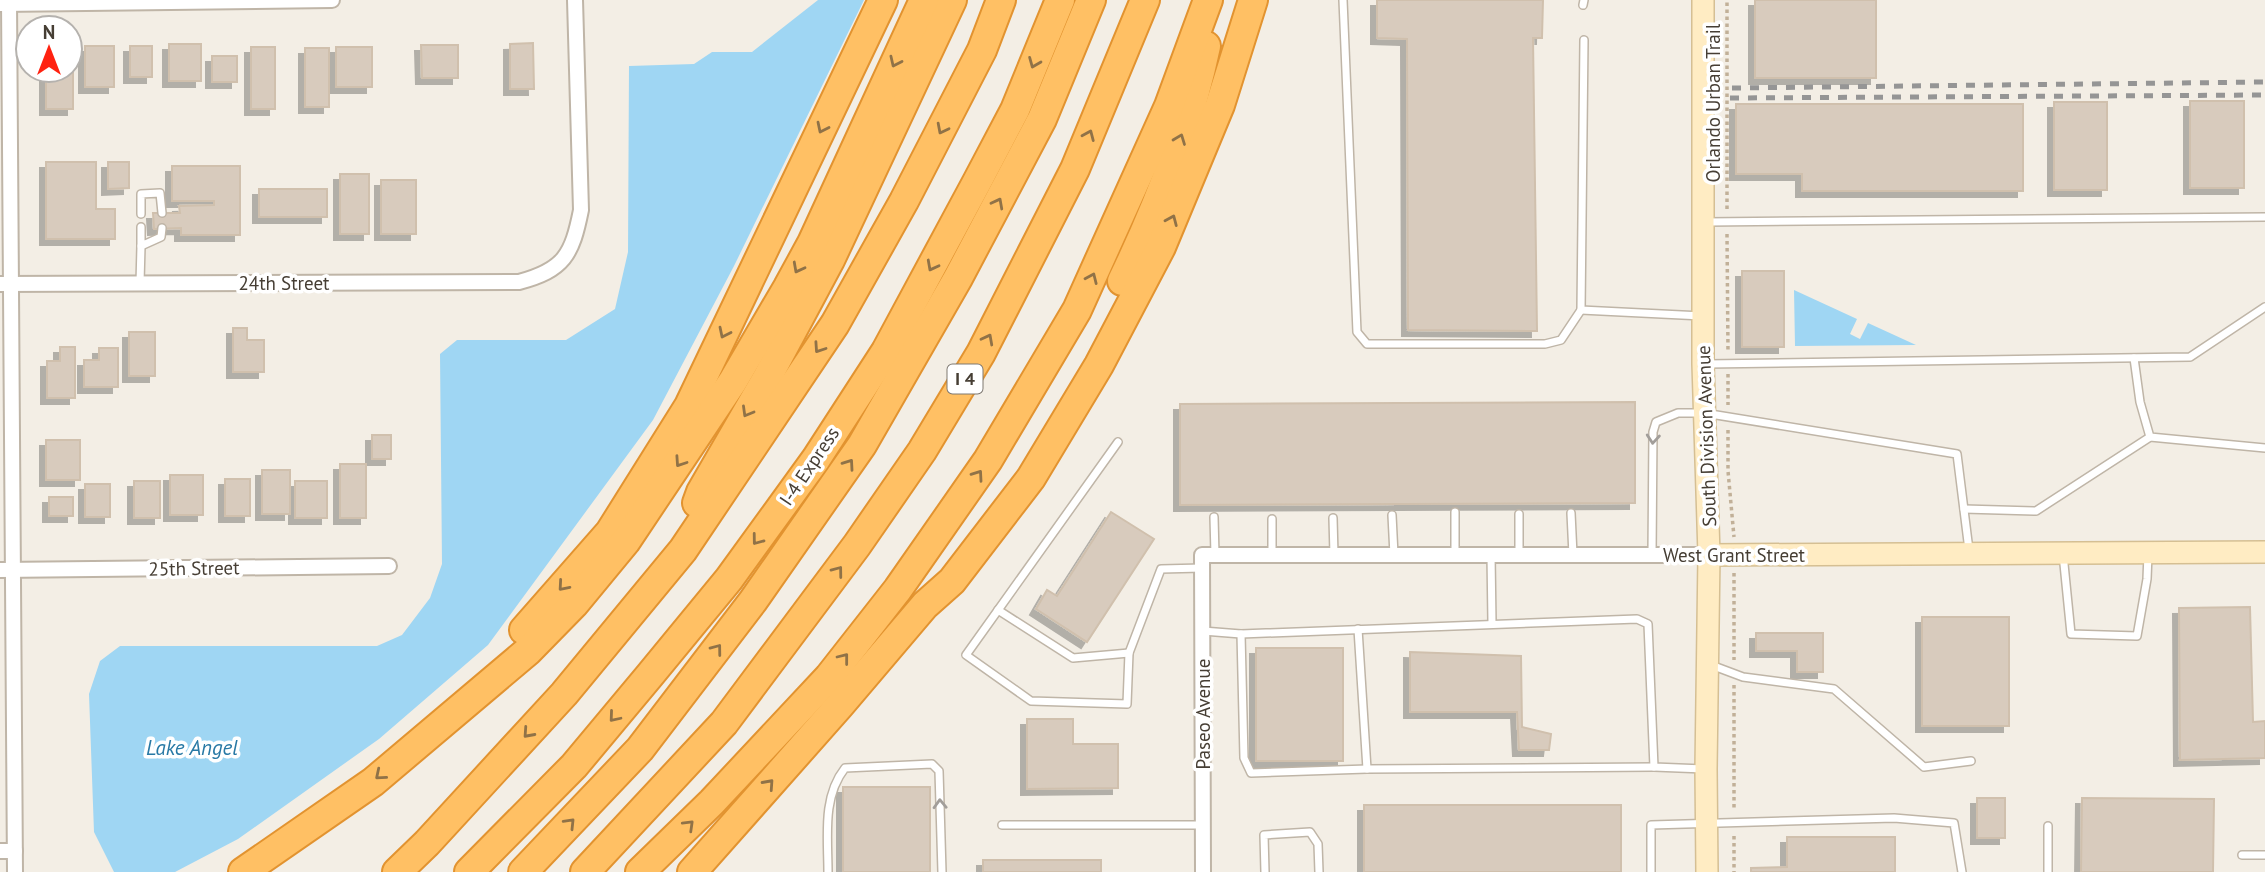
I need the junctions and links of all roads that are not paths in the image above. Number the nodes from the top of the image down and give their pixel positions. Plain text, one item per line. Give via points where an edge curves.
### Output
1 (332, 0) edge
2 (575, 0) edge
3 (883, 0) edge
4 (924, 0) edge
5 (952, 0) edge
6 (1001, 0) edge
7 (1060, 0) edge
8 (1091, 0) edge
9 (1145, 0) edge
10 (1208, 0) edge
11 (1216, 0) edge
12 (1253, 0) edge
13 (1343, 0) edge
14 (1703, 0) edge
15 (6, 3) edge
16 (1584, 40) dead end
17 (162, 213) dead end
18 (141, 214) dead end
19 (2265, 217) edge
20 (1703, 222) junction
21 (141, 227) dead end
22 (162, 228) dead end
23 (141, 246) junction
24 (5, 284) edge
25 (140, 284) junction
26 (2265, 307) edge
27 (1581, 310) junction
28 (1703, 316) junction
29 (2134, 358) junction
30 (1703, 364) junction
31 (1704, 413) junction
32 (2150, 437) junction
33 (1118, 442) dead end
34 (2265, 448) edge
35 (1965, 509) junction
36 (1455, 512) dead end
37 (1571, 513) dead end
38 (1519, 514) dead end
39 (1392, 515) dead end
40 (1214, 517) dead end
41 (1333, 518) dead end
42 (1272, 519) dead end
43 (683, 550) junction
44 (2148, 552) junction
45 (2265, 552) edge
46 (2063, 553) junction
47 (1969, 554) junction
48 (1272, 555) junction
49 (1334, 555) junction
50 (1394, 555) junction
51 (1455, 555) junction
52 (1491, 555) junction
53 (1519, 555) junction
54 (1573, 555) junction
55 (1653, 555) junction
56 (1709, 555) junction
57 (1207, 559) junction
58 (388, 566) dead end
59 (7, 570) edge
60 (925, 606) junction
61 (998, 610) junction
62 (1492, 623) junction
63 (1357, 629) junction
64 (1203, 631) junction
65 (1241, 634) junction
66 (1129, 653) junction
67 (1707, 664) junction
68 (431, 731) junction
69 (1971, 761) dead end
70 (1654, 767) junction
71 (1367, 769) junction
72 (1706, 769) junction
73 (1707, 823) junction
74 (1002, 825) dead end
75 (1204, 825) junction
76 (2048, 826) dead end
77 (8, 851) edge
78 (2242, 855) dead end
79 (2265, 855) edge
80 (15, 872) edge
81 (243, 872) edge
82 (397, 872) edge
83 (469, 872) edge
84 (523, 872) edge
85 (584, 872) edge
86 (640, 872) edge
87 (692, 872) edge
88 (828, 872) edge
89 (942, 872) edge
90 (1203, 872) edge
91 (1265, 872) edge
92 (1319, 872) edge
93 (1651, 872) edge
94 (1707, 872) edge
95 (1962, 872) edge
96 (2048, 872) edge

1 - 15 street
2 - 25 street, 24th Street via 582,211 575,243 545,275 519,282
3 -> 68 highway via 689,406 610,532
4 -> 68 highway via 812,243 679,464 626,541 574,604 528,651
5 -> 43 highway via 830,260 701,492
6 -> 43 highway via 982,50 835,324
7 -> 83 highway, I-4 Express via 1015,110 977,182 886,351 816,459 729,579 633,696 573,766
84 -> 8 highway, I-4 Express via 640,749 753,601 862,445 1042,119
85 -> 9 highway, I 4 via 724,723 858,545 922,451 981,353 1069,181
86 -> 10 highway via 829,677 898,589 988,460 1077,310 1169,106
60 -> 11 highway via 941,576 1034,446 1139,247 1199,82
60 -> 12 highway via 952,582 1031,478 1099,365 1161,247 1220,105
13 - 27 lane via 1357,332 1367,344 1545,344 1561,340
14 - 20 street, South Division Avenue
15 - 24 street
16 - 27 lane
17 - 18 lane via 160,193 141,194
19 - 20 lane
20 - 28 street, South Division Avenue
21 - 23 lane
22 - 23 lane via 161,237
23 - 25 lane
24 - 25 street, 24th Street
24 - 59 street
26 - 29 lane via 2190,357
27 - 28 lane
28 - 30 street, South Division Avenue
29 - 30 lane
29 - 32 lane
30 - 31 street, South Division Avenue
31 - 35 lane via 1956,454
31 -> 55 lane via 1678,413 1656,422
31 - 56 street, South Division Avenue
32 - 34 lane
32 - 35 lane via 2036,511
33 - 61 lane
35 - 47 lane
36 - 51 lane
37 - 54 lane
38 - 53 lane
39 - 50 lane
40 - 57 lane
41 - 49 lane
42 - 48 lane
43 -> 82 highway via 564,694
44 - 45 street, West Grant Street
44 - 46 street, West Grant Street
44 - 46 lane via 2137,636 2071,634
46 - 47 street, West Grant Street
47 - 56 street, West Grant Street
48 - 49 street, West Grant Street
48 - 57 street, West Grant Street
49 - 50 street, West Grant Street
50 - 51 street, West Grant Street
51 - 52 street, West Grant Street
52 - 53 street, West Grant Street
52 - 62 lane
53 - 54 street, West Grant Street
54 - 55 street, West Grant Street
55 - 56 street, West Grant Street
56 - 67 street, South Division Avenue
57 - 64 street, Paseo Avenue
57 - 66 lane via 1161,569
58 - 59 street, 25th Street
59 - 77 street
87 -> 60 highway
61 - 66 lane via 1073,658
61 - 66 lane via 966,655 1031,701 1127,704
62 - 63 lane
62 - 70 lane via 1637,619 1648,624
63 - 65 lane
63 - 71 lane
64 - 65 lane
64 - 75 street, Paseo Avenue
65 - 71 lane via 1244,758 1251,773
67 - 69 lane via 1744,677 1834,690 1924,767
67 - 72 street, South Division Avenue
68 -> 81 highway via 373,782
70 - 71 lane
70 - 72 lane
72 - 73 street, South Division Avenue
73 - 93 lane via 1651,825
73 - 94 street, South Division Avenue
73 - 95 lane via 1894,818 1954,823
74 - 75 lane
75 - 90 street, Paseo Avenue
76 - 96 lane
77 - 80 street
78 - 79 lane
89 -> 88 lane via 939,771 932,764 845,768 829,804
91 - 92 lane via 1264,835 1310,832 1318,844

